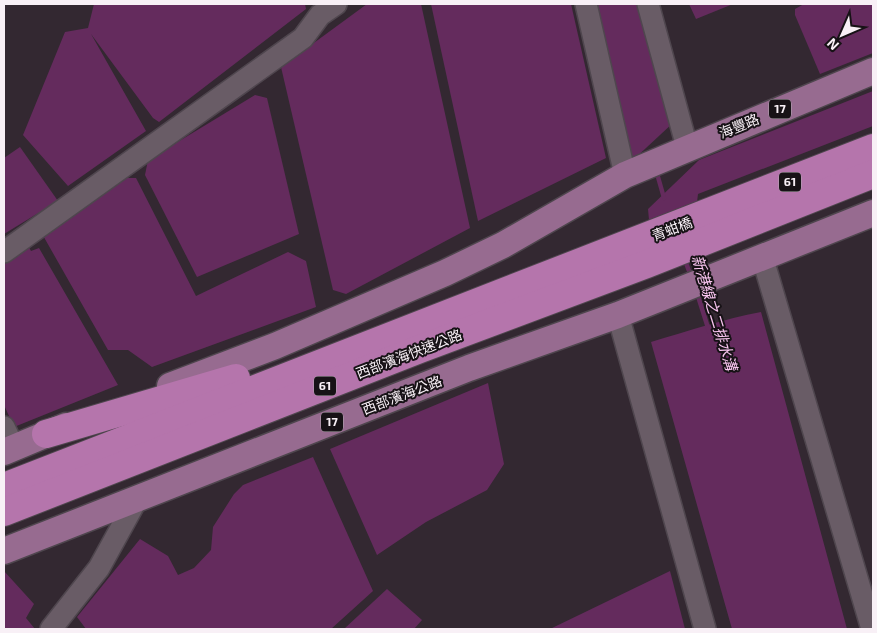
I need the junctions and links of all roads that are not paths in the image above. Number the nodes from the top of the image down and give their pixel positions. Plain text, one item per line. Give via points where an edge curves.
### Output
1 (336, 4) edge
2 (586, 4) edge
3 (648, 4) edge
4 (873, 71) edge
5 (687, 147) junction
6 (873, 148) edge
7 (873, 174) edge
8 (625, 175) junction
9 (873, 214) edge
10 (711, 226) junction
11 (4, 252) edge
12 (642, 253) junction
13 (762, 256) junction
14 (618, 315) junction
15 (46, 434) junction
16 (7, 442) edge
17 (4, 487) edge
18 (137, 499) junction
19 (4, 512) edge
20 (4, 551) edge
21 (51, 629) edge
22 (705, 629) edge
23 (872, 629) edge

1 - 11 street via 320,15 303,38
2 - 8 street
3 - 5 street
4 - 5 main road, 海豐路 / 17
5 - 8 main road, 17
6 - 10 highway, 61
7 - 10 highway, 61
8 - 15 main road, 17 via 503,245 445,272 275,346
9 - 13 main road, 17
10 - 12 highway, 青蚶橋 / 61
12 - 15 highway via 383,321 223,383
12 - 17 highway, 西部濱海快速公路 / 61 via 412,327
12 - 19 highway, 西部濱海快速公路 / 61 via 420,349
13 - 14 main road, 西部濱海公路 / 17
13 - 23 street
14 - 18 main road, 西部濱海公路 / 17 via 469,368
14 - 22 street
15 - 16 main road, 17
18 - 20 main road, 西部濱海公路 / 17
18 - 21 street via 99,568

